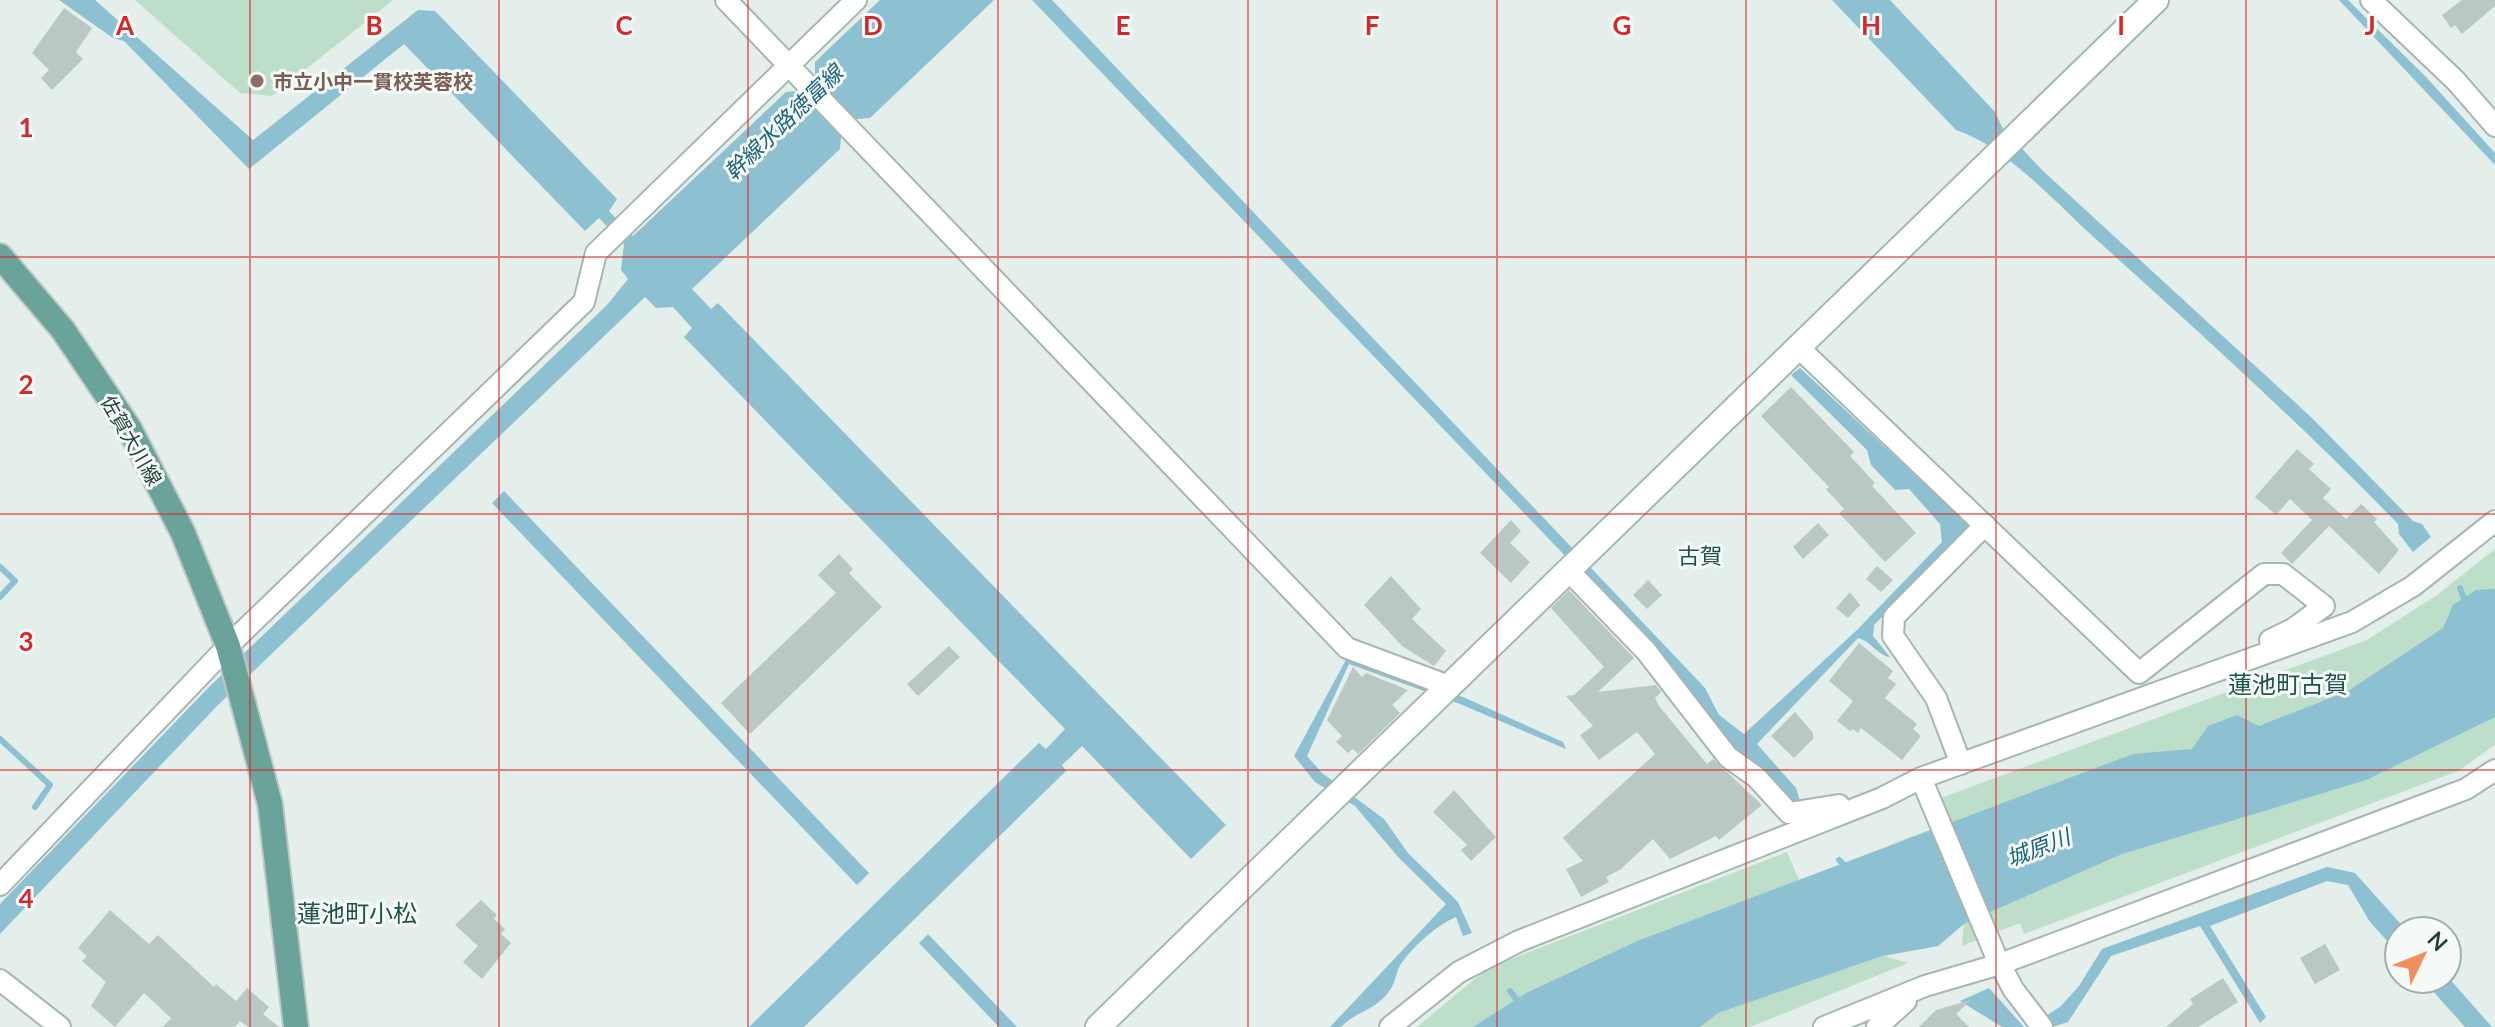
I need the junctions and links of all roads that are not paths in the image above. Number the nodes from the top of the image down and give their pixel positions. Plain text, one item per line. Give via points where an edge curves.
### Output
1 (726, 0) edge
2 (856, 0) edge
3 (2156, 0) edge
4 (2371, 0) edge
5 (795, 70) junction
6 (2495, 126) edge
7 (0, 256) edge
8 (1797, 346) junction
9 (2495, 521) edge
10 (1985, 525) junction
11 (1576, 562) junction
12 (228, 646) junction
13 (2242, 663) junction
14 (1444, 691) junction
15 (1961, 764) junction
16 (2495, 770) edge
17 (1923, 783) junction
18 (1882, 798) junction
19 (0, 885) edge
20 (1998, 959) junction
21 (0, 980) edge
22 (1925, 986) junction
23 (2039, 1023) edge
24 (60, 1027) edge
25 (296, 1027) edge
26 (1098, 1027) edge
27 (1390, 1027) edge
28 (1824, 1027) edge
29 (1877, 1027) edge

1 - 5 street
2 - 5 street
3 - 8 street
4 - 6 street
5 - 12 street via 618,230 596,253 584,302
5 - 14 street via 1347,648
7 - 12 main road, 佐賀大川線 via 63,330 129,428 183,533
8 - 10 street
8 - 11 street
9 - 13 street via 2413,586 2352,622
10 - 13 street via 2139,673 2264,574 2283,574 2324,606 2260,645
10 - 15 street via 1894,617 1893,636 1936,698
11 - 14 street
11 - 18 street via 1728,757 1756,777 1789,813 1829,809 1863,797
12 - 19 street
12 - 25 main road, 佐賀大川線 via 270,804
13 - 15 street
14 - 26 street
15 - 17 street
16 - 20 street via 2466,789
17 - 18 street
17 - 20 street
18 - 27 street via 1519,941 1459,972
20 - 22 street
20 - 23 street
21 - 24 street
22 - 28 street
22 - 29 street

